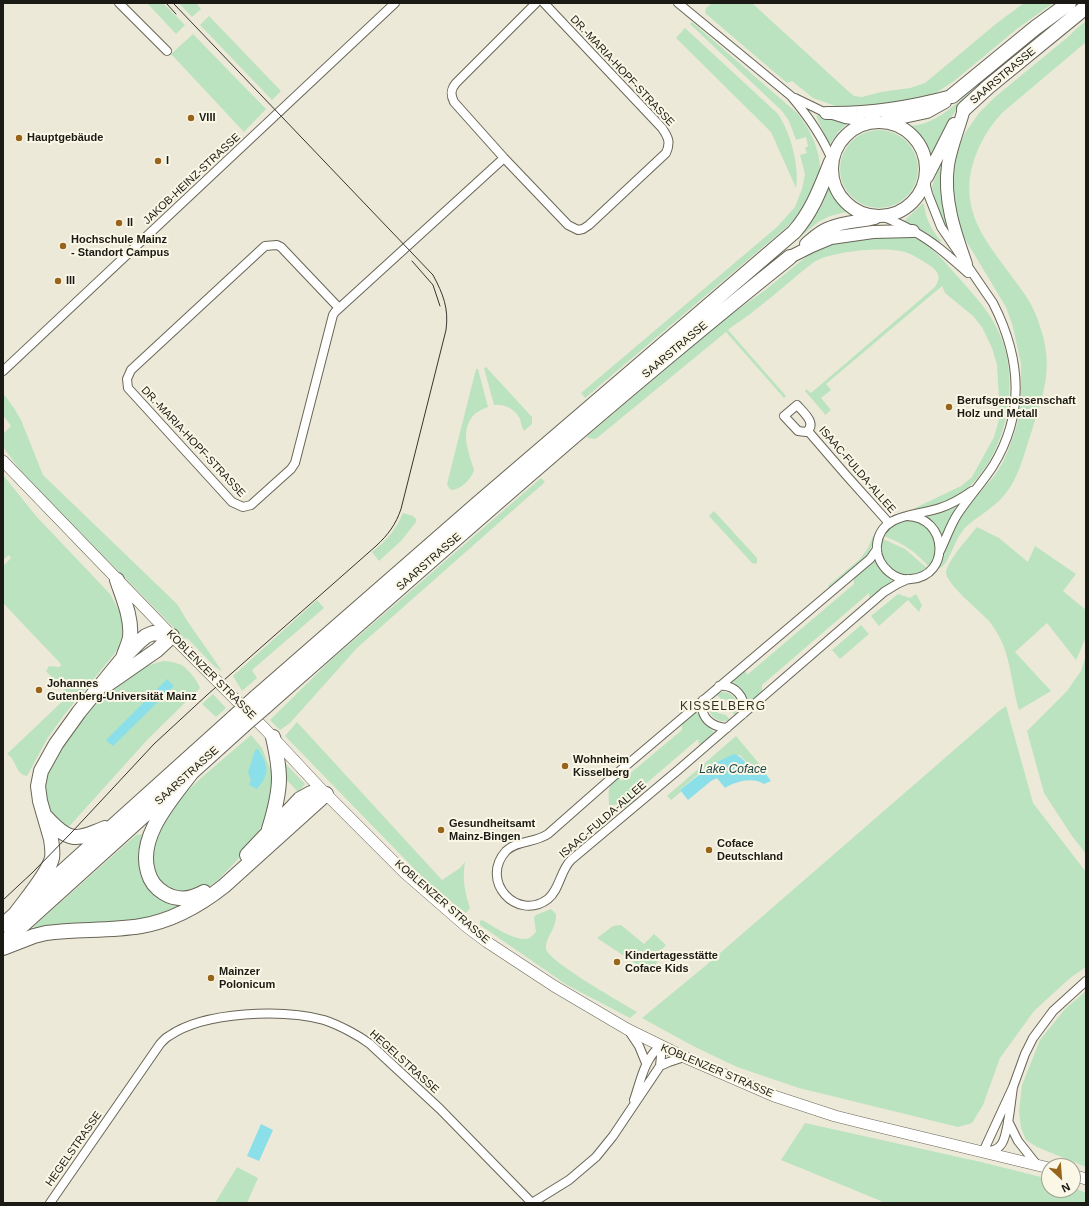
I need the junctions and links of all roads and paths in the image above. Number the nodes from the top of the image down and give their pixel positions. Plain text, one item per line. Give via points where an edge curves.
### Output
1 (119, 3) edge
2 (395, 3) edge
3 (536, 3) edge
4 (544, 3) edge
5 (678, 3) edge
6 (1069, 3) edge
7 (1086, 6) edge
8 (167, 51) dead end
9 (791, 96) junction
10 (952, 96) junction
11 (964, 109) junction
12 (826, 113) junction
13 (875, 123) junction
14 (504, 158) junction
15 (832, 161) junction
16 (925, 181) junction
17 (880, 217) junction
18 (913, 230) junction
19 (790, 257) junction
20 (966, 264) junction
21 (975, 279) junction
22 (339, 308) junction
23 (3, 371) edge
24 (808, 431) dead end
25 (3, 461) edge
26 (979, 486) junction
27 (907, 516) junction
28 (889, 523) junction
29 (877, 549) junction
30 (940, 551) junction
31 (908, 579) junction
32 (117, 580) junction
33 (172, 636) junction
34 (123, 658) junction
35 (719, 686) junction
36 (96, 693) junction
37 (703, 700) junction
38 (261, 702) junction
39 (743, 714) junction
40 (239, 721) junction
41 (726, 728) junction
42 (273, 737) junction
43 (192, 772) junction
44 (326, 794) junction
45 (45, 815) junction
46 (116, 823) junction
47 (269, 831) junction
48 (16, 913) junction
49 (3, 925) edge
50 (3, 943) edge
51 (3, 948) edge
52 (1086, 981) edge
53 (627, 1029) junction
54 (660, 1046) junction
55 (684, 1057) junction
56 (646, 1063) junction
57 (660, 1066) junction
58 (1013, 1087) junction
59 (632, 1106) junction
60 (1008, 1120) junction
61 (983, 1152) junction
62 (1038, 1165) junction
63 (1041, 1166) edge
64 (50, 1203) edge
65 (532, 1203) edge

1 - 8 street
2 - 23 street, JAKOB-HEINZ-STRASSE
3 - 14 street, DR.-MARIA-HOPF-STRASSE via 456,83 452,91 454,102
4 - 14 street, DR.-MARIA-HOPF-STRASSE via 662,128 668,136 668,148 666,153 589,225 578,230 568,225
5 - 9 street
6 - 10 highway, SAARSTRASSE via 1029,32
7 - 11 highway, SAARSTRASSE
9 - 12 street
9 - 15 street via 817,130
10 - 12 main road via 870,112
10 - 13 main road, SAARSTRASSE via 935,109
11 - 16 main road, SAARSTRASSE via 954,123
11 - 20 main road via 948,165 947,190 952,218
12 - 13 street via 845,119
13 - 15 main road via 850,132 837,147
13 - 16 main road via 896,126 918,143 924,156
14 - 22 street, DR.-MARIA-HOPF-STRASSE
15 - 17 main road via 834,183 846,203 858,212
15 - 38 highway, SAARSTRASSE via 811,209 794,232 394,576
16 - 17 main road via 918,196 908,206 896,213
16 - 20 street, ISAAC-FULDA-ALLEE via 941,227
17 - 18 street, ISAAC-FULDA-ALLEE
17 - 19 main road, SAARSTRASSE via 837,225 821,231
18 - 19 main road via 832,238
18 - 21 street, ISAAC-FULDA-ALLEE via 934,244
19 - 38 highway, SAARSTRASSE via 627,390 407,581
20 - 21 street, ISAAC-FULDA-ALLEE
21 - 26 street, ISAAC-FULDA-ALLEE via 993,303 1003,324 1012,353 1015,379 1010,429 997,458
22 - 22 street, DR.-MARIA-HOPF-STRASSE via 333,315 295,463 291,470 256,502 247,506 232,502 128,388 127,379 131,370 265,246 281,247
24 - 28 street, ISAAC-FULDA-ALLEE
25 - 32 main road, KOBLENZER STRASSE
26 - 27 street, ISAAC-FULDA-ALLEE via 946,506
26 - 30 street, ISAAC-FULDA-ALLEE via 957,516
27 - 28 street, ISAAC-FULDA-ALLEE
27 - 30 street, ISAAC-FULDA-ALLEE via 920,518 930,525 939,538
28 - 29 street, ISAAC-FULDA-ALLEE via 880,536
29 - 31 street via 880,561 886,569 896,576
29 - 35 street, ISAAC-FULDA-ALLEE via 870,559
30 - 31 street, ISAAC-FULDA-ALLEE via 937,561 929,571 920,577
31 - 39 street, ISAAC-FULDA-ALLEE via 884,592
32 - 33 main road, KOBLENZER STRASSE
32 - 34 highway via 130,628 130,638
33 - 34 highway via 157,633 146,636
33 - 36 highway via 157,650
33 - 42 main road, KOBLENZER STRASSE
34 - 36 highway
35 - 37 street, ISAAC-FULDA-ALLEE
35 - 39 street via 729,687 740,694 744,704
36 - 45 highway via 67,728 41,771 39,794
37 - 41 street via 702,711 707,721 716,727
37 - 41 street, ISAAC-FULDA-ALLEE via 548,834 519,843 509,849 500,859 497,873 504,895 516,903 528,905 548,898 554,892 571,860
38 - 40 highway, SAARSTRASSE, bridge
39 - 41 street, ISAAC-FULDA-ALLEE
40 - 43 highway, SAARSTRASSE
40 - 46 highway, SAARSTRASSE
42 - 44 main road, KOBLENZER STRASSE
42 - 47 highway via 279,780
43 - 47 highway via 162,813 148,839 146,867 158,889 180,898 198,896 229,874
43 - 50 highway, SAARSTRASSE
44 - 47 highway via 311,793 300,798
44 - 51 highway via 224,886 186,910 142,926 46,933
44 - 53 main road, KOBLENZER STRASSE via 405,873 467,927 554,986
45 - 46 highway via 61,832 73,837 87,836
45 - 48 highway via 51,839 52,858
46 - 48 highway, SAARSTRASSE
48 - 49 highway, SAARSTRASSE
52 - 58 street via 1053,1011 1044,1023 1025,1054
53 - 54 main road, KOBLENZER STRASSE
53 - 56 street via 639,1046
54 - 55 main road, KOBLENZER STRASSE
54 - 56 street
54 - 57 street
55 - 57 street
55 - 61 main road, KOBLENZER STRASSE via 774,1096 867,1124
56 - 59 street
57 - 59 street
58 - 60 street
58 - 61 street
59 - 65 street via 596,1157 569,1180
60 - 61 street via 1002,1144 994,1150
60 - 62 street via 1018,1142
61 - 62 main road, KOBLENZER STRASSE
62 - 63 main road, KOBLENZER STRASSE
64 - 65 street, HEGELSTRASSE via 160,1044 169,1036 192,1025 220,1018 246,1014 280,1014 324,1020 370,1044 440,1109

